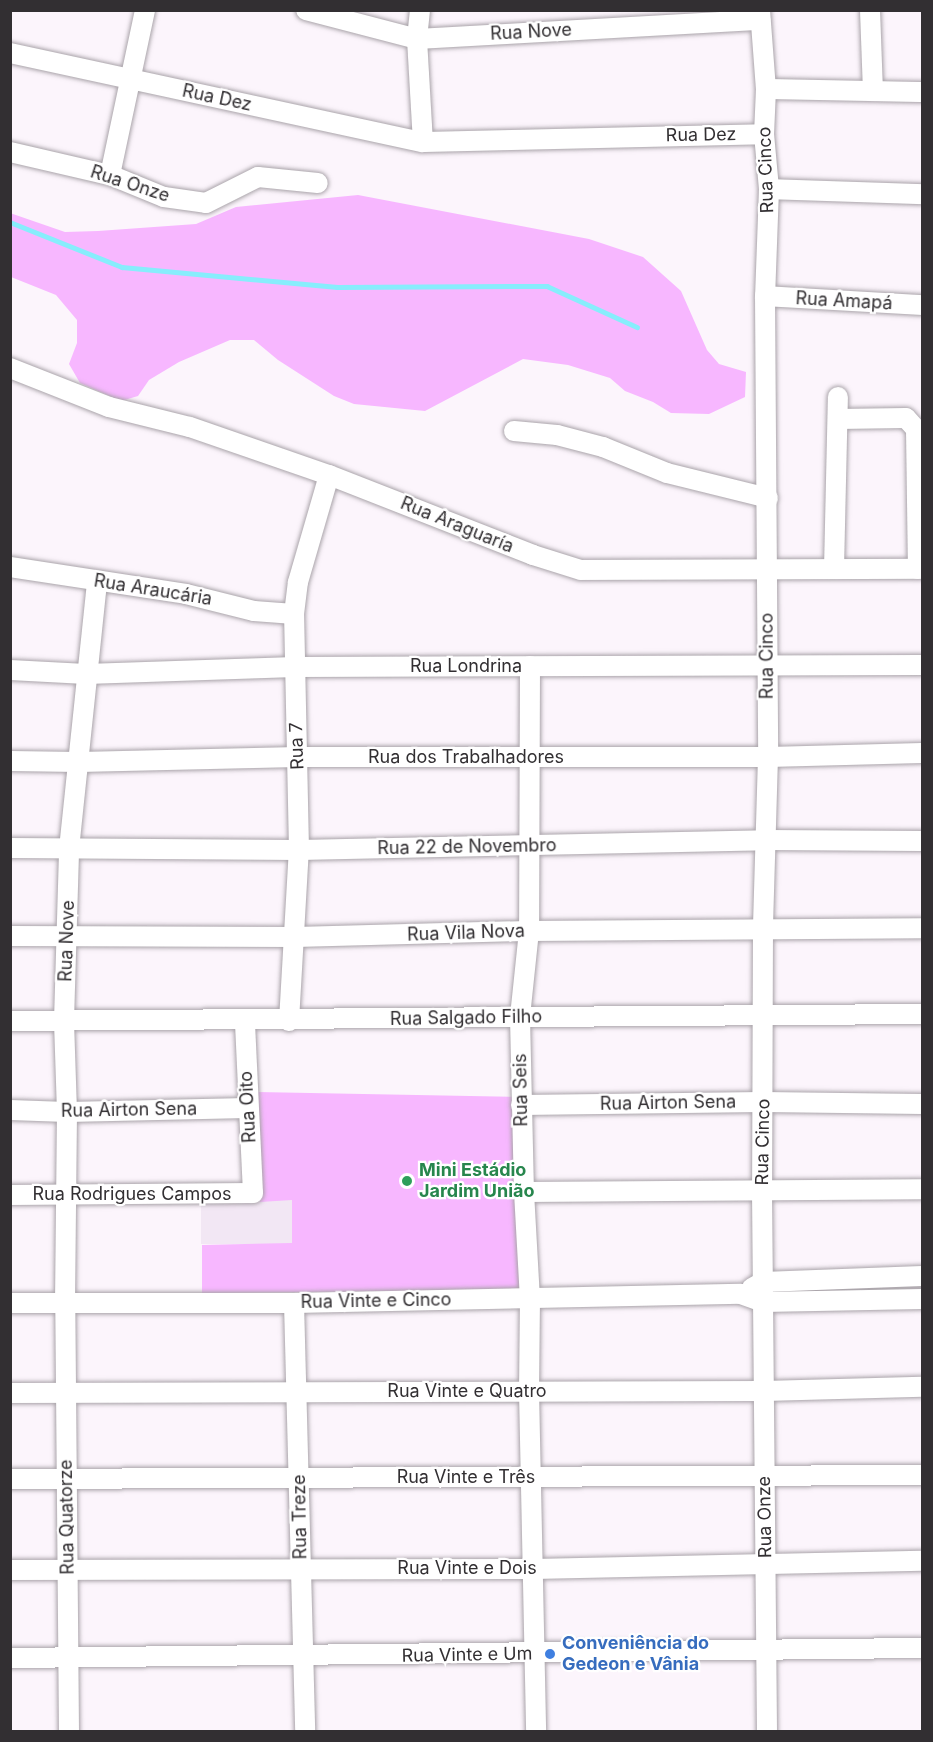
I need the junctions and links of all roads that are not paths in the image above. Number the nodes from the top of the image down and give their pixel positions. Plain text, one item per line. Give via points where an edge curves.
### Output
1 (145, 10) edge
2 (306, 10) edge
3 (420, 10) edge
4 (870, 10) edge
5 (760, 15) edge
6 (417, 39) junction
7 (10, 53) edge
8 (133, 80) junction
9 (766, 89) junction
10 (873, 91) junction
11 (922, 92) edge
12 (764, 134) junction
13 (423, 142) junction
14 (10, 152) edge
15 (110, 176) junction
16 (318, 183) dead end
17 (770, 189) junction
18 (922, 194) edge
19 (765, 296) junction
20 (922, 306) edge
21 (10, 368) edge
22 (838, 397) dead end
23 (838, 419) junction
24 (514, 431) dead end
25 (329, 475) junction
26 (768, 498) junction
27 (10, 567) edge
28 (834, 569) junction
29 (920, 569) edge
30 (769, 570) junction
31 (97, 581) junction
32 (294, 614) junction
33 (922, 665) edge
34 (530, 666) junction
35 (295, 667) junction
36 (766, 667) junction
37 (10, 670) edge
38 (86, 674) junction
39 (922, 753) edge
40 (298, 757) junction
41 (768, 757) junction
42 (530, 758) junction
43 (10, 760) edge
44 (79, 762) junction
45 (767, 840) junction
46 (922, 841) edge
47 (528, 846) junction
48 (10, 848) edge
49 (69, 849) junction
50 (299, 850) junction
51 (763, 928) junction
52 (922, 928) edge
53 (529, 931) junction
54 (10, 936) edge
55 (67, 936) junction
56 (296, 937) junction
57 (922, 1014) edge
58 (764, 1015) junction
59 (520, 1017) junction
60 (10, 1021) edge
61 (64, 1021) junction
62 (245, 1021) junction
63 (289, 1021) junction
64 (763, 1102) junction
65 (922, 1104) edge
66 (521, 1105) junction
67 (248, 1108) junction
68 (10, 1110) edge
69 (67, 1112) junction
70 (922, 1189) edge
71 (762, 1191) junction
72 (524, 1192) junction
73 (253, 1193) joint
74 (67, 1194) junction
75 (10, 1195) edge
76 (922, 1276) edge
77 (763, 1282) junction
78 (741, 1294) junction
79 (530, 1298) junction
80 (922, 1299) edge
81 (763, 1302) junction
82 (65, 1303) junction
83 (294, 1303) junction
84 (10, 1304) edge
85 (922, 1388) edge
86 (297, 1391) junction
87 (529, 1391) junction
88 (764, 1391) junction
89 (66, 1392) junction
90 (10, 1393) edge
91 (922, 1475) edge
92 (765, 1476) junction
93 (531, 1477) junction
94 (67, 1478) junction
95 (299, 1478) junction
96 (10, 1479) edge
97 (922, 1561) edge
98 (766, 1562) junction
99 (301, 1568) junction
100 (533, 1569) junction
101 (10, 1570) edge
102 (68, 1570) junction
103 (922, 1648) edge
104 (766, 1651) junction
105 (534, 1654) junction
106 (303, 1657) junction
107 (10, 1659) edge
108 (68, 1659) junction
109 (69, 1731) edge
110 (305, 1731) edge
111 (536, 1731) edge
112 (767, 1731) edge

1 - 8 street
2 - 6 street, Rua Nove
3 - 6 street
4 - 10 street
5 - 6 street, Rua Nove
5 - 9 street, Rua Cinco
6 - 13 street
7 - 8 street, Rua Dez
8 - 13 street, Rua Dez
8 - 15 street
9 - 10 street
9 - 12 street, Rua Cinco
10 - 11 street
12 - 13 street, Rua Dez
12 - 17 street, Rua Cinco
14 - 15 street, Rua Onze
15 - 16 street, Rua Onze via 164,197 206,202 258,177
17 - 18 street
17 - 19 street, Rua Cinco
19 - 20 street, Rua Amapá
19 - 26 street, Rua Cinco
21 - 25 street, Rua Araguaría via 109,407 190,427
22 - 23 street
23 - 28 street
23 - 29 street via 906,418 916,429
24 - 26 street via 580,441 667,473
25 - 30 street, Rua Araguaría via 581,570
25 - 32 street, Rua 7 via 298,582
26 - 30 street, Rua Cinco
27 - 31 street, Rua Araucária
28 - 29 street, Rua Araguaría
28 - 30 street, Rua Araguaría
30 - 36 street, Rua Cinco
31 - 32 street, Rua Araucária via 186,594 254,611
31 - 38 street, Rua Nove
32 - 35 street, Rua 7
33 - 36 street, Rua Londrina
34 - 35 street, Rua Londrina
34 - 36 street, Rua Londrina
34 - 42 street, Rua Seis
35 - 38 street, Rua Londrina
35 - 40 street, Rua 7
36 - 41 street, Rua Cinco
37 - 38 street, Rua Londrina
38 - 44 street, Rua Nove
39 - 41 street, Rua dos Trabalhadores
40 - 42 street, Rua dos Trabalhadores
40 - 44 street, Rua dos Trabalhadores
40 - 50 street, Rua 7
41 - 42 street, Rua dos Trabalhadores
41 - 45 street, Rua Cinco
42 - 47 street, Rua Seis
43 - 44 street, Rua dos Trabalhadores
44 - 49 street, Rua Nove
45 - 46 street, Rua 22 de Novembro
45 - 47 street, Rua 22 de Novembro
45 - 51 street, Rua Cinco
47 - 50 street, Rua 22 de Novembro
47 - 53 street, Rua Seis
48 - 49 street, Rua 22 de Novembro
49 - 50 street, Rua 22 de Novembro
49 - 55 street, Rua Nove
50 - 56 street, Rua 7
51 - 52 street, Rua Vila Nova
51 - 53 street, Rua Vila Nova
51 - 58 street, Rua Cinco
53 - 56 street, Rua Vila Nova
53 - 59 street, Rua Seis
54 - 55 street, Rua Vila Nova
55 - 56 street, Rua Vila Nova
55 - 61 street, Rua Nove
56 - 63 street, Rua 7
57 - 58 street, Rua Salgado Filho
58 - 59 street, Rua Salgado Filho
58 - 64 street, Rua Cinco
59 - 63 street, Rua Salgado Filho
59 - 66 street, Rua Seis
60 - 61 street, Rua Salgado Filho
61 - 62 street, Rua Salgado Filho
61 - 69 street, Rua Nove
62 - 63 street, Rua Salgado Filho
62 - 67 street, Rua Oito
64 - 65 street, Rua Airton Sena
64 - 66 street, Rua Airton Sena
64 - 71 street, Rua Cinco
66 - 72 street, Rua Seis
67 - 69 street, Rua Airton Sena
67 - 73 street, Rua Oito
68 - 69 street, Rua Airton Sena
69 - 74 street, Rua Nove
70 - 71 street
71 - 72 street
71 - 77 street, Rua Cinco
72 - 79 street, Rua Seis
73 - 74 street, Rua Rodrigues Campos
74 - 75 street, Rua Rodrigues Campos
74 - 82 street, Rua Nove
76 - 77 street, Rua Vinte e Cinco
77 - 78 street, Rua Vinte e Cinco
77 - 81 street, Rua Cinco
78 - 79 street, Rua Vinte e Cinco
78 - 81 street, Rua Vinte e Cinco
79 - 83 street, Rua Vinte e Cinco
79 - 87 street, Rua Seis
80 - 81 street, Rua Vinte e Cinco
81 - 88 street, Rua Onze
82 - 83 street, Rua Vinte e Cinco
82 - 84 street, Rua Vinte e Cinco
82 - 89 street, Rua Quatorze
83 - 86 street, Rua Treze
85 - 88 street, Rua Vinte e Quatro
86 - 87 street, Rua Vinte e Quatro
86 - 89 street, Rua Vinte e Quatro
86 - 95 street, Rua Treze
87 - 88 street, Rua Vinte e Quatro
87 - 93 street, Rua Seis
88 - 92 street, Rua Onze
89 - 90 street, Rua Vinte e Quatro
89 - 94 street, Rua Quatorze
91 - 92 street, Rua Vinte e Três
92 - 93 street, Rua Vinte e Três
92 - 98 street, Rua Onze
93 - 95 street, Rua Vinte e Três
93 - 100 street, Rua Seis
94 - 95 street, Rua Vinte e Três
94 - 96 street, Rua Vinte e Três
94 - 102 street, Rua Quatorze
95 - 99 street, Rua Treze
97 - 98 street, Rua Vinte e Dois
98 - 100 street, Rua Vinte e Dois
98 - 104 street, Rua Onze
99 - 100 street, Rua Vinte e Dois
99 - 102 street, Rua Vinte e Dois
99 - 106 street, Rua Treze
100 - 105 street, Rua Seis
101 - 102 street, Rua Vinte e Dois
102 - 108 street, Rua Quatorze
103 - 104 street, Rua Vinte e Um
104 - 105 street, Rua Vinte e Um
104 - 112 street, Rua Onze
105 - 106 street, Rua Vinte e Um
105 - 111 street, Rua Seis
106 - 108 street, Rua Vinte e Um
106 - 110 street, Rua Treze
107 - 108 street, Rua Vinte e Um
108 - 109 street, Rua Quatorze

